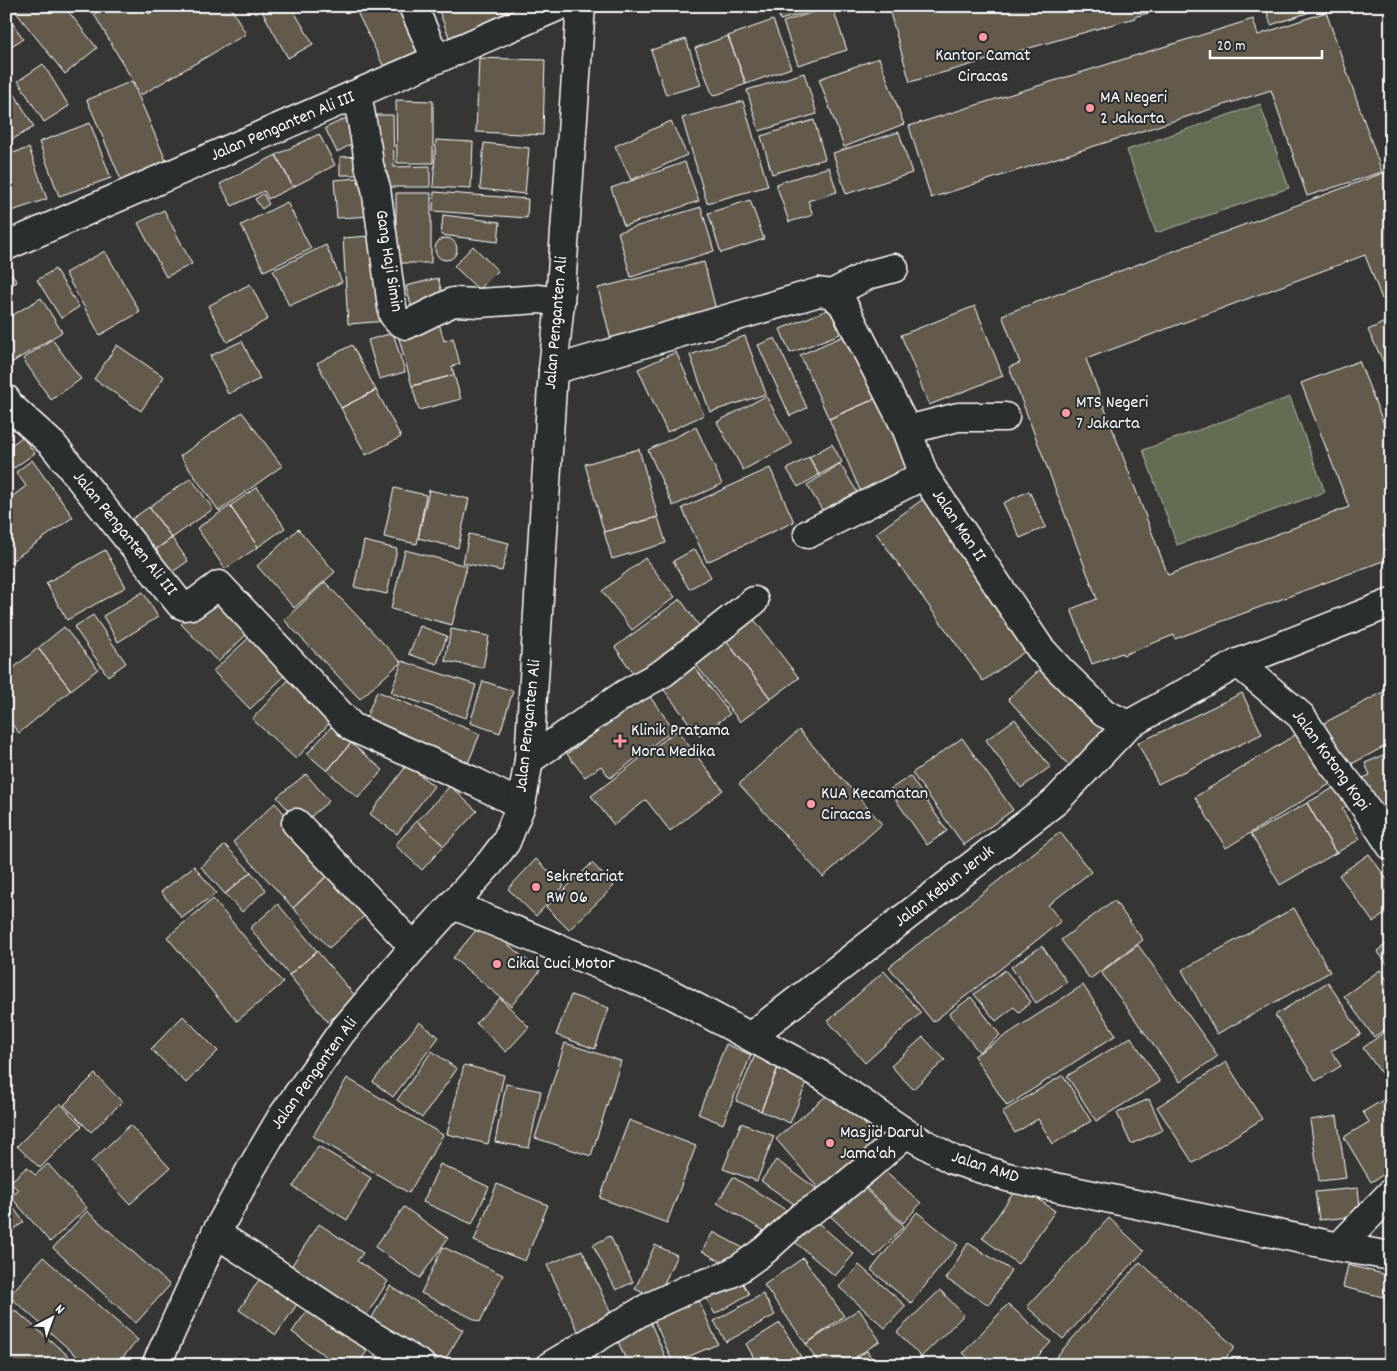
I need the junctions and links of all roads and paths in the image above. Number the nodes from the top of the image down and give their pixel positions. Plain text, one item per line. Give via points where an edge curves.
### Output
1 (412, 6) edge
2 (559, 6) edge
3 (581, 6) edge
4 (436, 59) junction
5 (357, 94) junction
6 (6, 246) edge
7 (894, 268) dead end
8 (832, 294) junction
9 (560, 302) junction
10 (553, 370) junction
11 (7, 404) edge
12 (1005, 417) dead end
13 (907, 430) junction
14 (924, 475) junction
15 (808, 534) dead end
16 (754, 601) dead end
17 (1391, 603) edge
18 (1238, 663) junction
19 (1128, 726) junction
20 (529, 760) junction
21 (521, 805) junction
22 (296, 823) dead end
23 (1391, 846) edge
24 (453, 905) junction
25 (414, 947) junction
26 (751, 1036) junction
27 (906, 1133) junction
28 (1391, 1193) edge
29 (216, 1234) junction
30 (1339, 1247) junction
31 (1391, 1256) edge
32 (156, 1365) edge
33 (420, 1365) edge
34 (551, 1365) edge

1 - 4 street
2 - 4 street, Jalan Penganten Ali III
3 - 9 street, Jalan Penganten Ali
4 - 5 street, Jalan Penganten Ali III
5 - 6 street, Jalan Penganten Ali III
5 - 9 street, Gang Haji Simin via 376,188 393,314 398,321 406,325 453,302 539,299
7 - 8 street via 868,275
8 - 10 street via 819,292
8 - 13 street, Jalan Man II via 843,304
9 - 10 street, Jalan Penganten Ali
10 - 20 street, Jalan Penganten Ali
11 - 21 street, Jalan Penganten Ali III via 53,445 180,604 192,605 219,586 352,727
12 - 13 street via 958,417
13 - 14 street, Jalan Man II
14 - 15 street
14 - 19 street, Jalan Man II via 1040,648 1104,713
16 - 20 street via 663,673 625,694
17 - 18 street
18 - 19 street
18 - 23 street, Jalan Kotong Kopi via 1301,716
19 - 26 street, Jalan Kebun Jeruk via 1056,801
20 - 21 street, Jalan Penganten Ali
21 - 24 street, Jalan Penganten Ali via 506,842
22 - 25 street
24 - 25 street, Jalan Penganten Ali
24 - 26 street, Jalan AMD via 673,995
25 - 29 street, Jalan Penganten Ali via 341,1033 281,1118
26 - 27 street, Jalan AMD via 823,1076
27 - 30 street, Jalan AMD via 953,1160 1007,1177
27 - 34 street via 835,1194 800,1218 740,1268 647,1308
28 - 30 street
29 - 32 street, Jalan Penganten Ali
29 - 33 street
30 - 31 street, Jalan AMD

